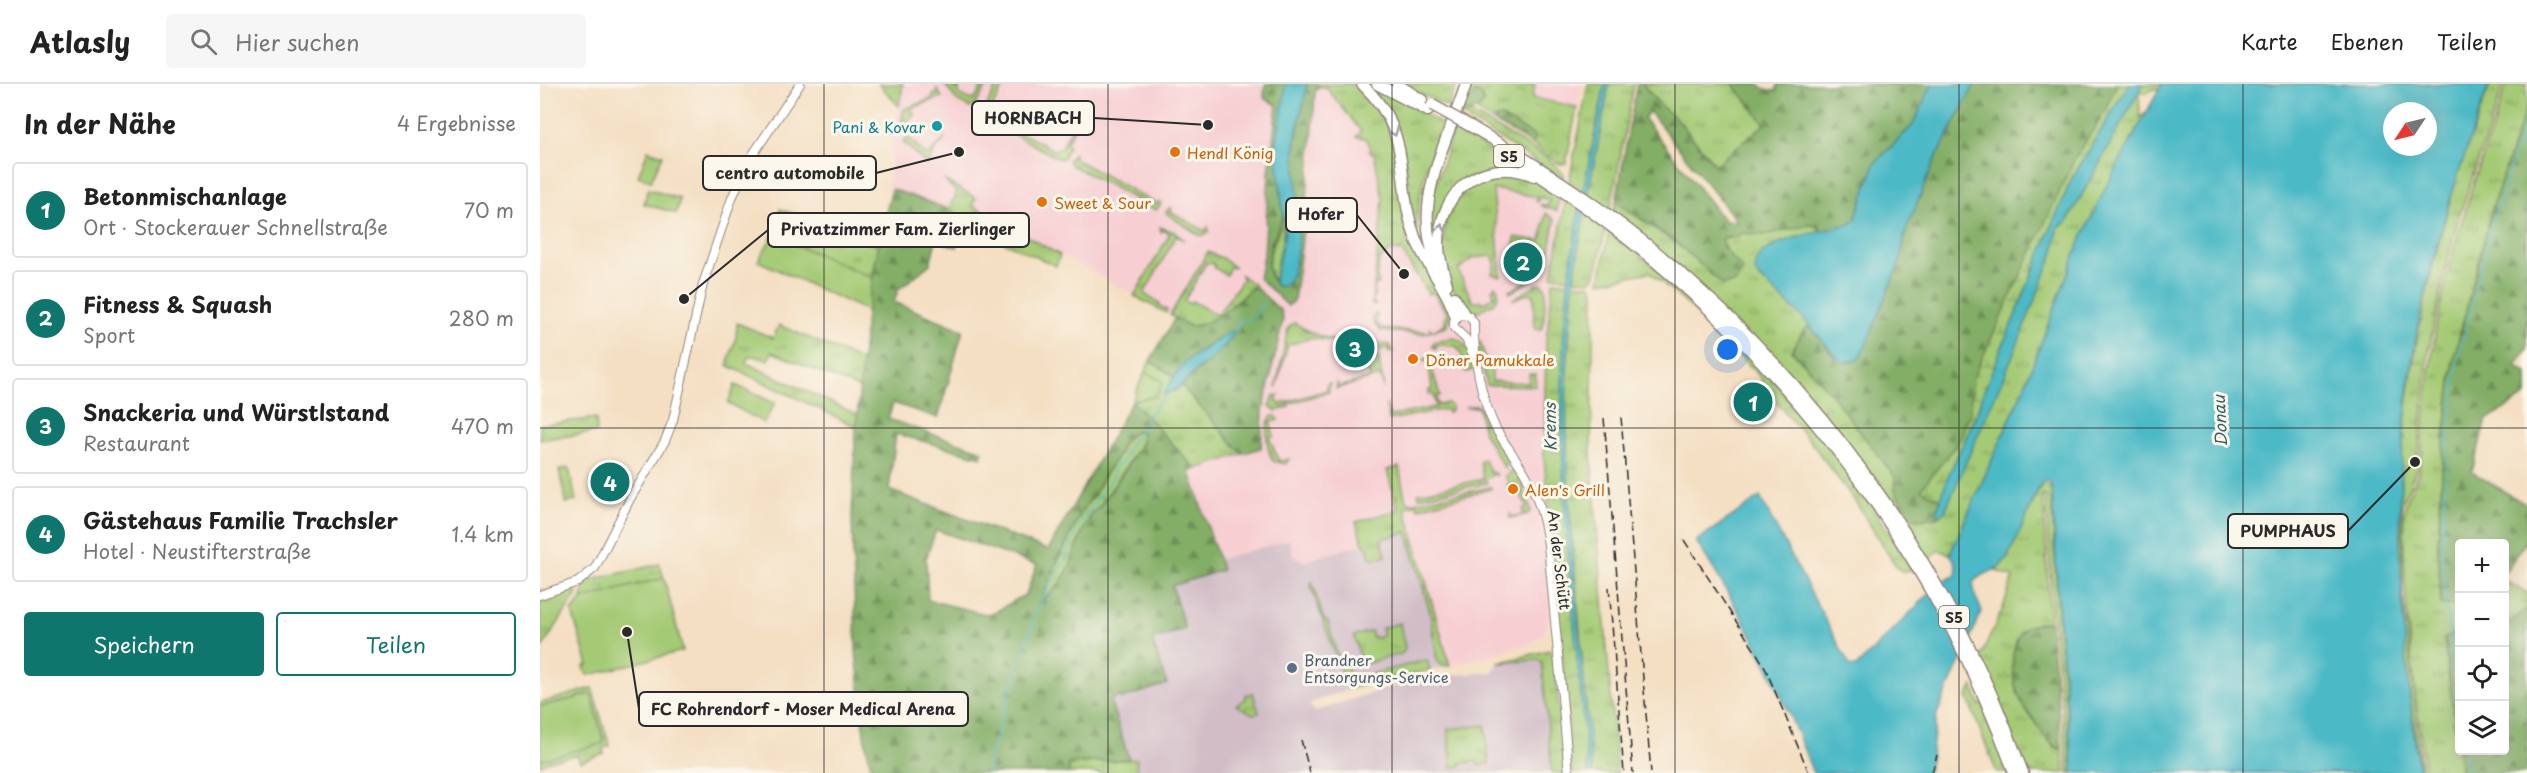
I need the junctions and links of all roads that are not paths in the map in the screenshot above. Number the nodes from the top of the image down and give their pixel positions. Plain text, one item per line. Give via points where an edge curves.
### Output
1 (800, 84) edge
2 (1362, 84) edge
3 (1377, 84) edge
4 (1389, 84) edge
5 (1397, 84) edge
6 (1459, 84) edge
7 (1466, 84) edge
8 (1427, 105) junction
9 (1549, 178) junction
10 (1431, 269) junction
11 (1448, 285) junction
12 (1460, 316) junction
13 (1472, 330) junction
14 (1462, 335) junction
15 (1477, 364) junction
16 (540, 595) edge
17 (1986, 692) junction
18 (1569, 773) edge
19 (2014, 773) edge
20 (2022, 773) edge

1 - 16 street via 748,162 724,219 701,290 667,437 595,568 578,582
2 -> 10 highway via 1382,106 1393,126 1402,155 1411,222
3 - 8 highway, S5
4 - 8 highway, S5
5 - 8 highway
6 - 10 highway via 1421,198 1420,230
7 - 11 highway via 1433,175 1426,207 1431,247
8 - 9 highway, S5, bridge
11 -> 9 highway via 1440,260 1440,233 1446,208 1460,187 1480,174 1503,169
9 - 17 highway, S5 via 1620,228 1706,306 1781,382 1910,548
10 - 12 highway
11 - 12 highway
12 - 13 street, An der Schütt via 1473,321
12 - 14 street, An der Schütt via 1454,328
13 - 14 street
13 - 15 street, An der Schütt
14 - 15 street, An der Schütt
15 - 18 street, An der Schütt via 1496,428 1526,475 1543,514
17 - 19 highway, S5
17 - 20 highway, S5

